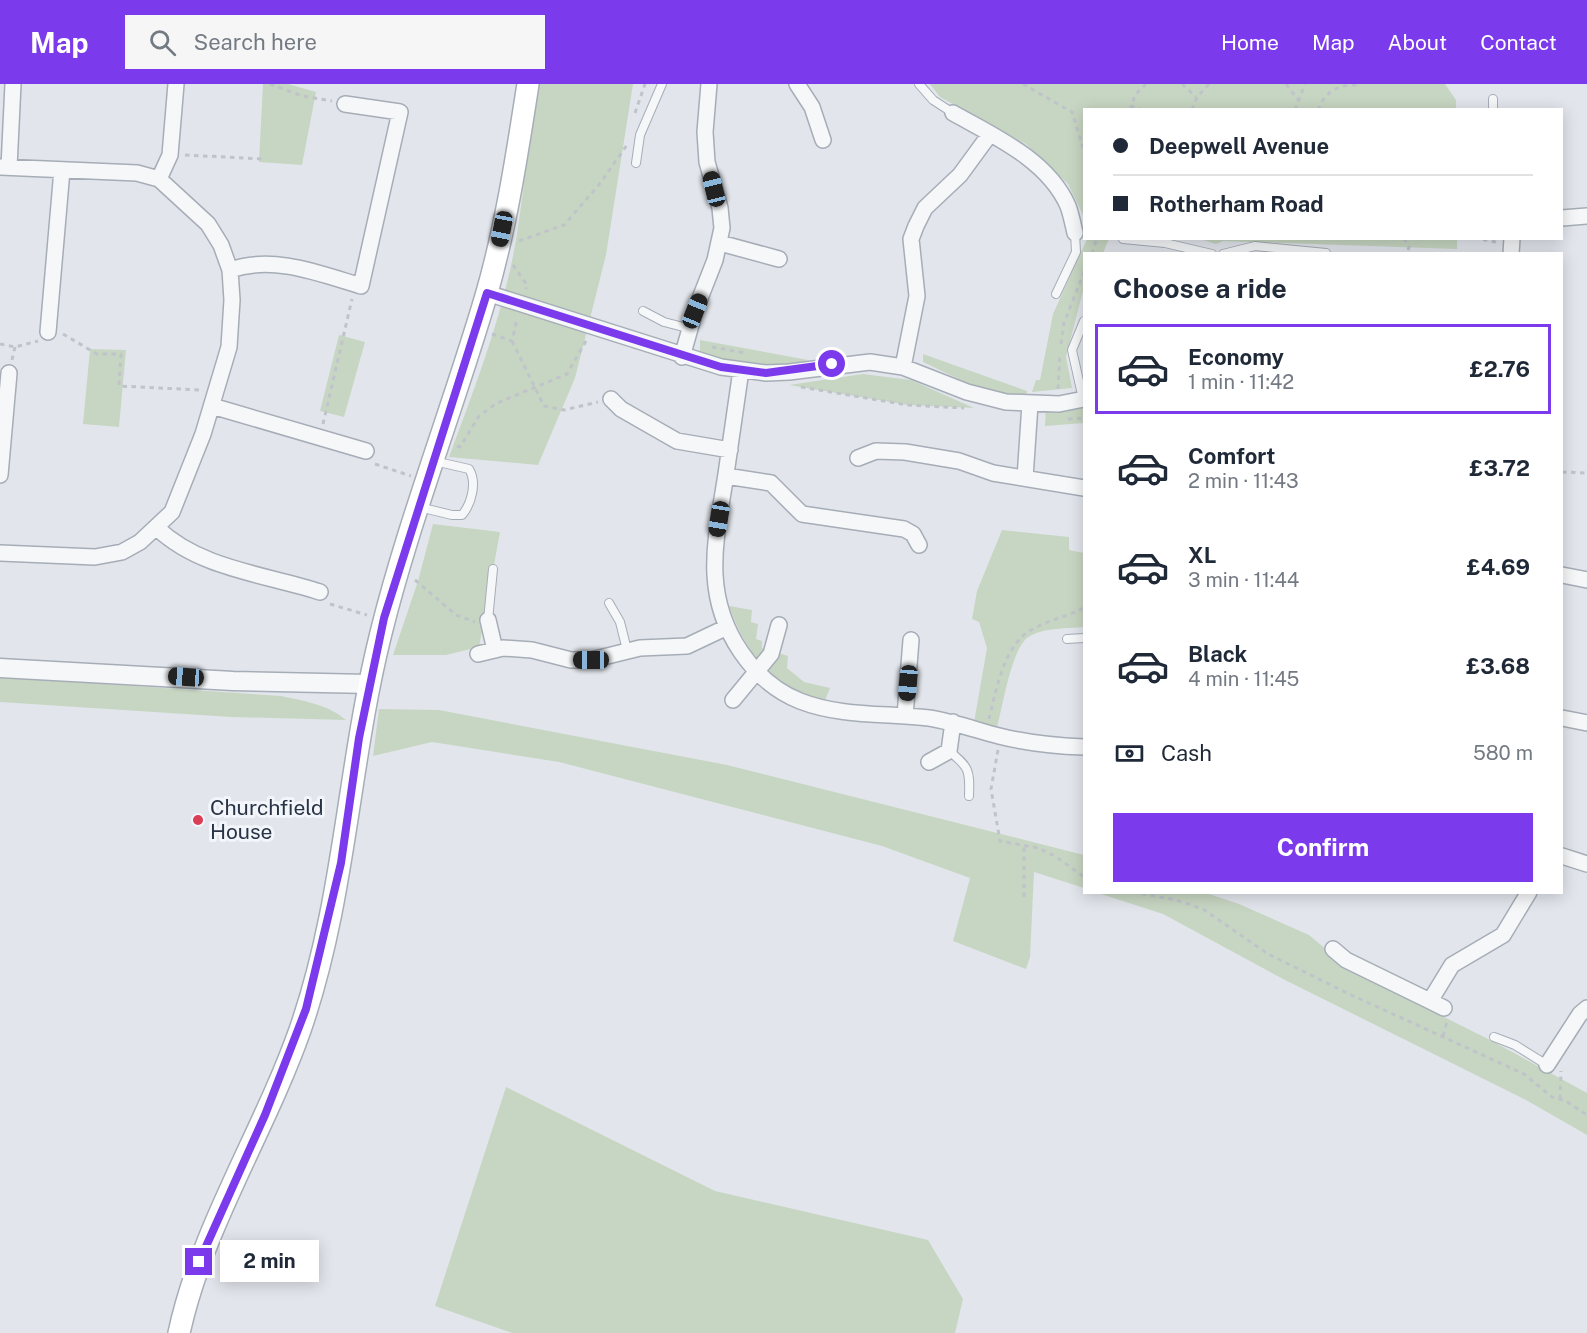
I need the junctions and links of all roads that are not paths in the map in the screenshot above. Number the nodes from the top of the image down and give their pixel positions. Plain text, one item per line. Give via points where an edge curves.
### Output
1 (13, 84) edge
2 (176, 84) edge
3 (528, 84) edge
4 (662, 84) edge
5 (709, 84) edge
6 (797, 84) edge
7 (919, 84) edge
8 (1493, 99) dead end
9 (345, 104) road end
10 (1493, 108) edge
11 (953, 113) joint
12 (990, 134) junction
13 (823, 140) dead end
14 (636, 163) dead end
15 (4, 167) edge
16 (62, 170) junction
17 (159, 179) junction
18 (1587, 216) edge
19 (1563, 218) edge
20 (1075, 233) joint
21 (1134, 240) edge
22 (720, 243) junction
23 (1203, 252) edge
24 (1231, 252) edge
25 (1316, 252) edge
26 (779, 259) dead end
27 (230, 270) junction
28 (487, 293) junction
29 (1056, 294) dead end
30 (643, 311) dead end
31 (1083, 323) edge
32 (690, 329) junction
33 (48, 332) road end
34 (682, 357) junction
35 (903, 367) junction
36 (741, 370) junction
37 (9, 373) dead end
38 (1083, 395) edge
39 (611, 399) road end
40 (1083, 399) edge
41 (1030, 404) junction
42 (212, 406) junction
43 (730, 450) junction
44 (366, 451) road end
45 (858, 458) dead end
46 (431, 471) junction
47 (0, 475) edge
48 (726, 476) junction
49 (1025, 478) junction
50 (1083, 488) edge
51 (419, 507) junction
52 (157, 528) junction
53 (919, 545) dead end
54 (0, 553) edge
55 (493, 569) dead end
56 (1563, 575) edge
57 (1587, 580) edge
58 (320, 592) road end
59 (609, 603) dead end
60 (488, 620) joint
61 (779, 625) dead end
62 (725, 628) junction
63 (1083, 638) edge
64 (1067, 639) dead end
65 (911, 640) dead end
66 (495, 650) junction
67 (627, 650) junction
68 (478, 654) dead end
69 (0, 668) edge
70 (755, 671) junction
71 (369, 684) junction
72 (733, 700) dead end
73 (905, 716) junction
74 (1563, 718) edge
75 (953, 722) junction
76 (1587, 723) edge
77 (1083, 747) edge
78 (949, 751) junction
79 (929, 762) dead end
80 (969, 796) dead end
81 (1563, 856) edge
82 (1587, 864) edge
83 (1528, 894) edge
84 (1333, 949) dead end
85 (1430, 1001) junction
86 (1444, 1008) dead end
87 (1587, 1008) edge
88 (1494, 1037) dead end
89 (1547, 1065) joint
90 (179, 1333) edge

1 - 15 street
2 - 17 street via 170,155
3 - 28 main road via 506,242
4 - 14 lane via 640,135
5 - 22 street via 707,162 720,208
6 - 13 street via 812,107
7 - 11 lane via 926,94
8 - 10 lane
9 - 27 street via 400,112 361,286 274,262
11 - 12 street
12 - 20 street via 1038,166 1055,185
12 - 35 street via 960,175 925,208 911,239 917,296
15 - 16 street
16 - 17 street via 137,173
16 - 33 street
17 - 27 street via 208,224
18 - 19 street
20 - 29 lane via 1076,252
21 - 23 lane
22 - 26 street
22 - 32 street
24 - 25 lane via 1255,246
27 - 42 street via 229,347
28 - 34 street
28 - 46 main road
30 - 32 lane
31 - 38 lane via 1072,350
32 - 34 street
34 - 36 street
35 - 36 street via 870,362 789,372
35 - 41 street via 986,399
36 - 43 street
37 - 47 street
39 - 43 street via 621,409 677,441
40 - 41 street
41 - 49 street
42 - 44 street
42 - 52 street via 180,497
43 - 48 street
45 - 49 street via 876,451 905,452
46 - 51 main road
46 - 51 lane via 469,469 473,476 469,507 462,514 452,515
48 - 53 street via 771,483 802,514 904,529 913,534
48 - 62 street via 714,572
49 - 50 street
51 - 71 main road via 384,618
52 - 54 street via 122,552 95,557
52 - 58 street via 173,543 201,558
55 - 60 lane
56 - 57 street
59 - 67 lane via 620,622
60 - 66 street
61 - 70 street via 771,654
62 - 67 street via 687,646
62 - 70 street
63 - 64 lane
65 - 73 street
66 - 67 street via 532,650 571,660 591,660
66 - 68 street
69 - 71 street
70 - 72 street
70 - 73 street via 798,700 850,713
71 - 90 main road via 341,863 300,1030 194,1275
73 - 75 street
74 - 76 street
75 - 77 street via 1001,737
75 - 78 street
78 - 79 street
78 - 80 lane via 965,764
81 - 82 street
83 - 85 street via 1503,935 1452,965
84 - 85 street via 1346,960
85 - 86 street
87 - 89 street
88 - 89 lane

